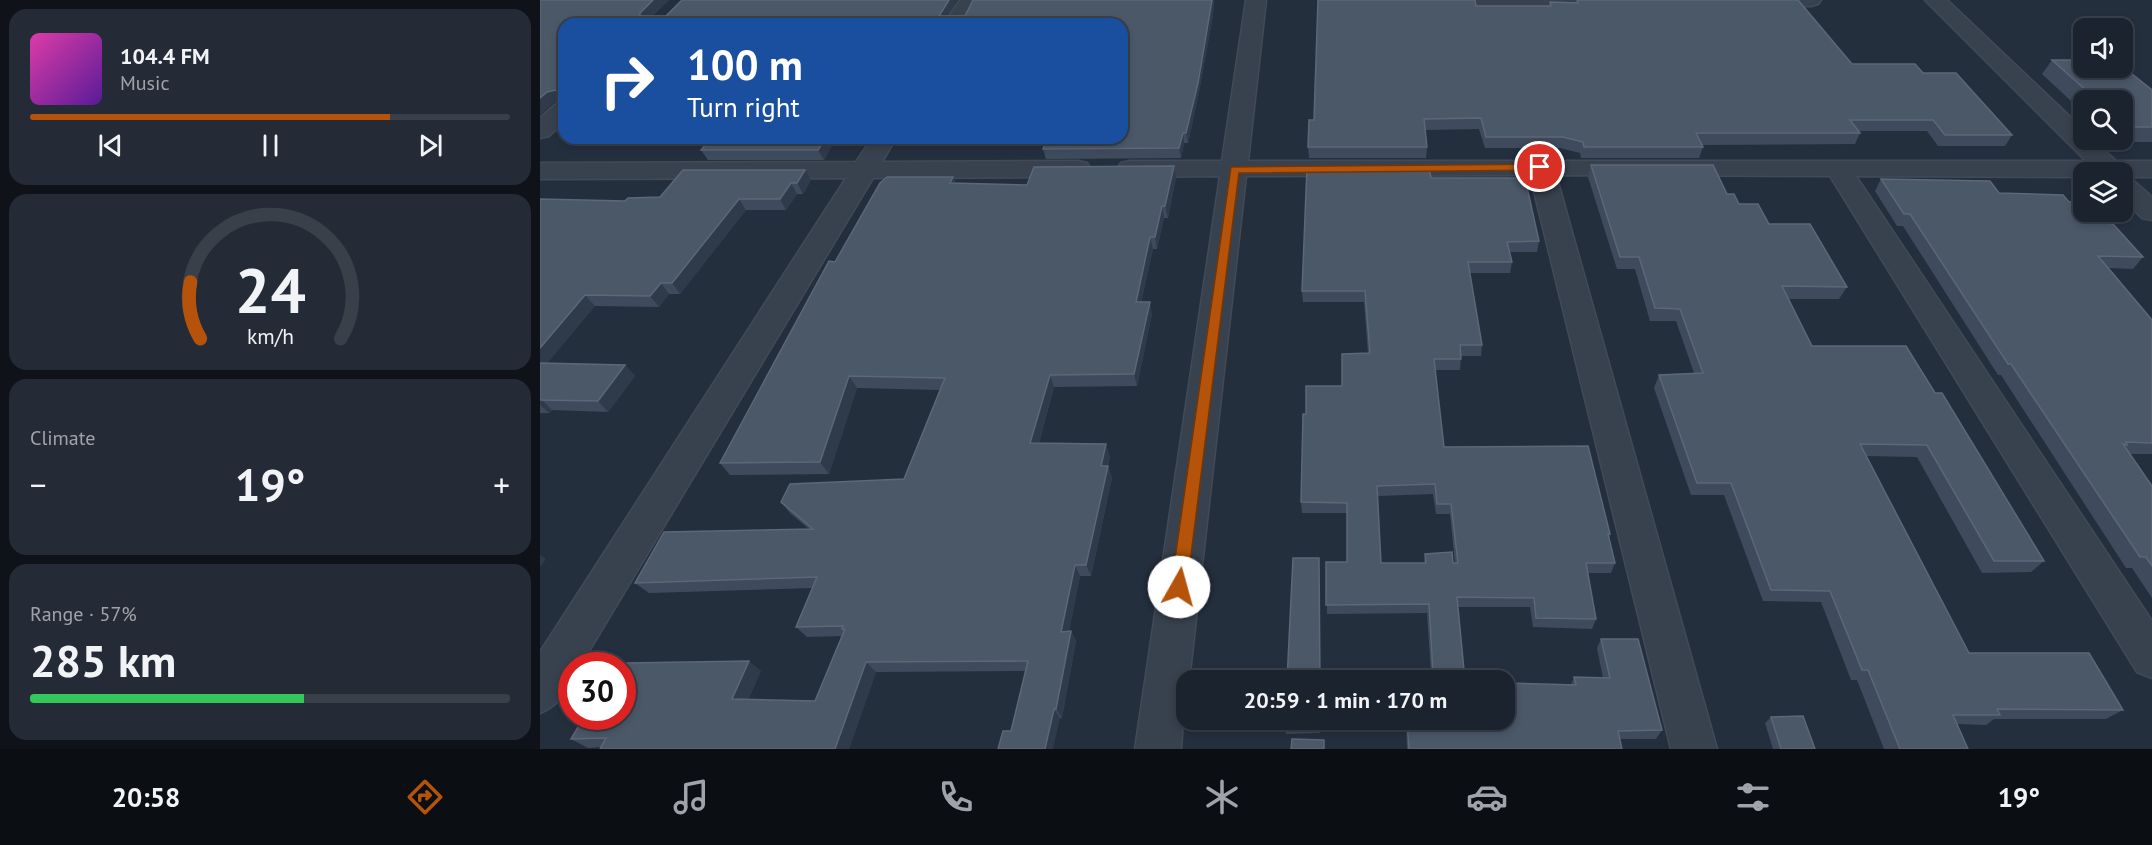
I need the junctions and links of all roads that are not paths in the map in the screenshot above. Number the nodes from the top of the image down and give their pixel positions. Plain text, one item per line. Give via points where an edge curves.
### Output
1 (970, 0) edge
2 (1256, 0) edge
3 (1811, 0) edge
4 (1935, 0) edge
5 (1413, 1) edge
6 (1492, 1) edge
7 (1641, 2) edge
8 (1732, 2) edge
9 (959, 18) edge
10 (558, 114) edge
11 (540, 131) edge
12 (880, 144) edge
13 (2102, 162) edge
14 (1540, 167) junction
15 (1838, 168) junction
16 (865, 169) junction
17 (1234, 169) junction
18 (2152, 170) edge
19 (540, 171) edge
20 (2133, 173) edge
21 (2073, 174) edge
22 (2133, 193) edge
23 (2152, 212) edge
24 (2152, 658) edge
25 (540, 691) edge
26 (1158, 749) edge
27 (1694, 749) edge

1 - 9 street
2 - 17 street
3 - 8 street
4 - 13 street
5 - 6 street
6 - 7 street
10 - 11 street
12 - 16 street
14 - 15 street
14 - 17 street
14 - 27 street
15 - 21 street
15 - 24 street
16 - 17 street
16 - 19 street
16 - 25 street
17 - 26 street
18 - 20 street
22 - 23 street

